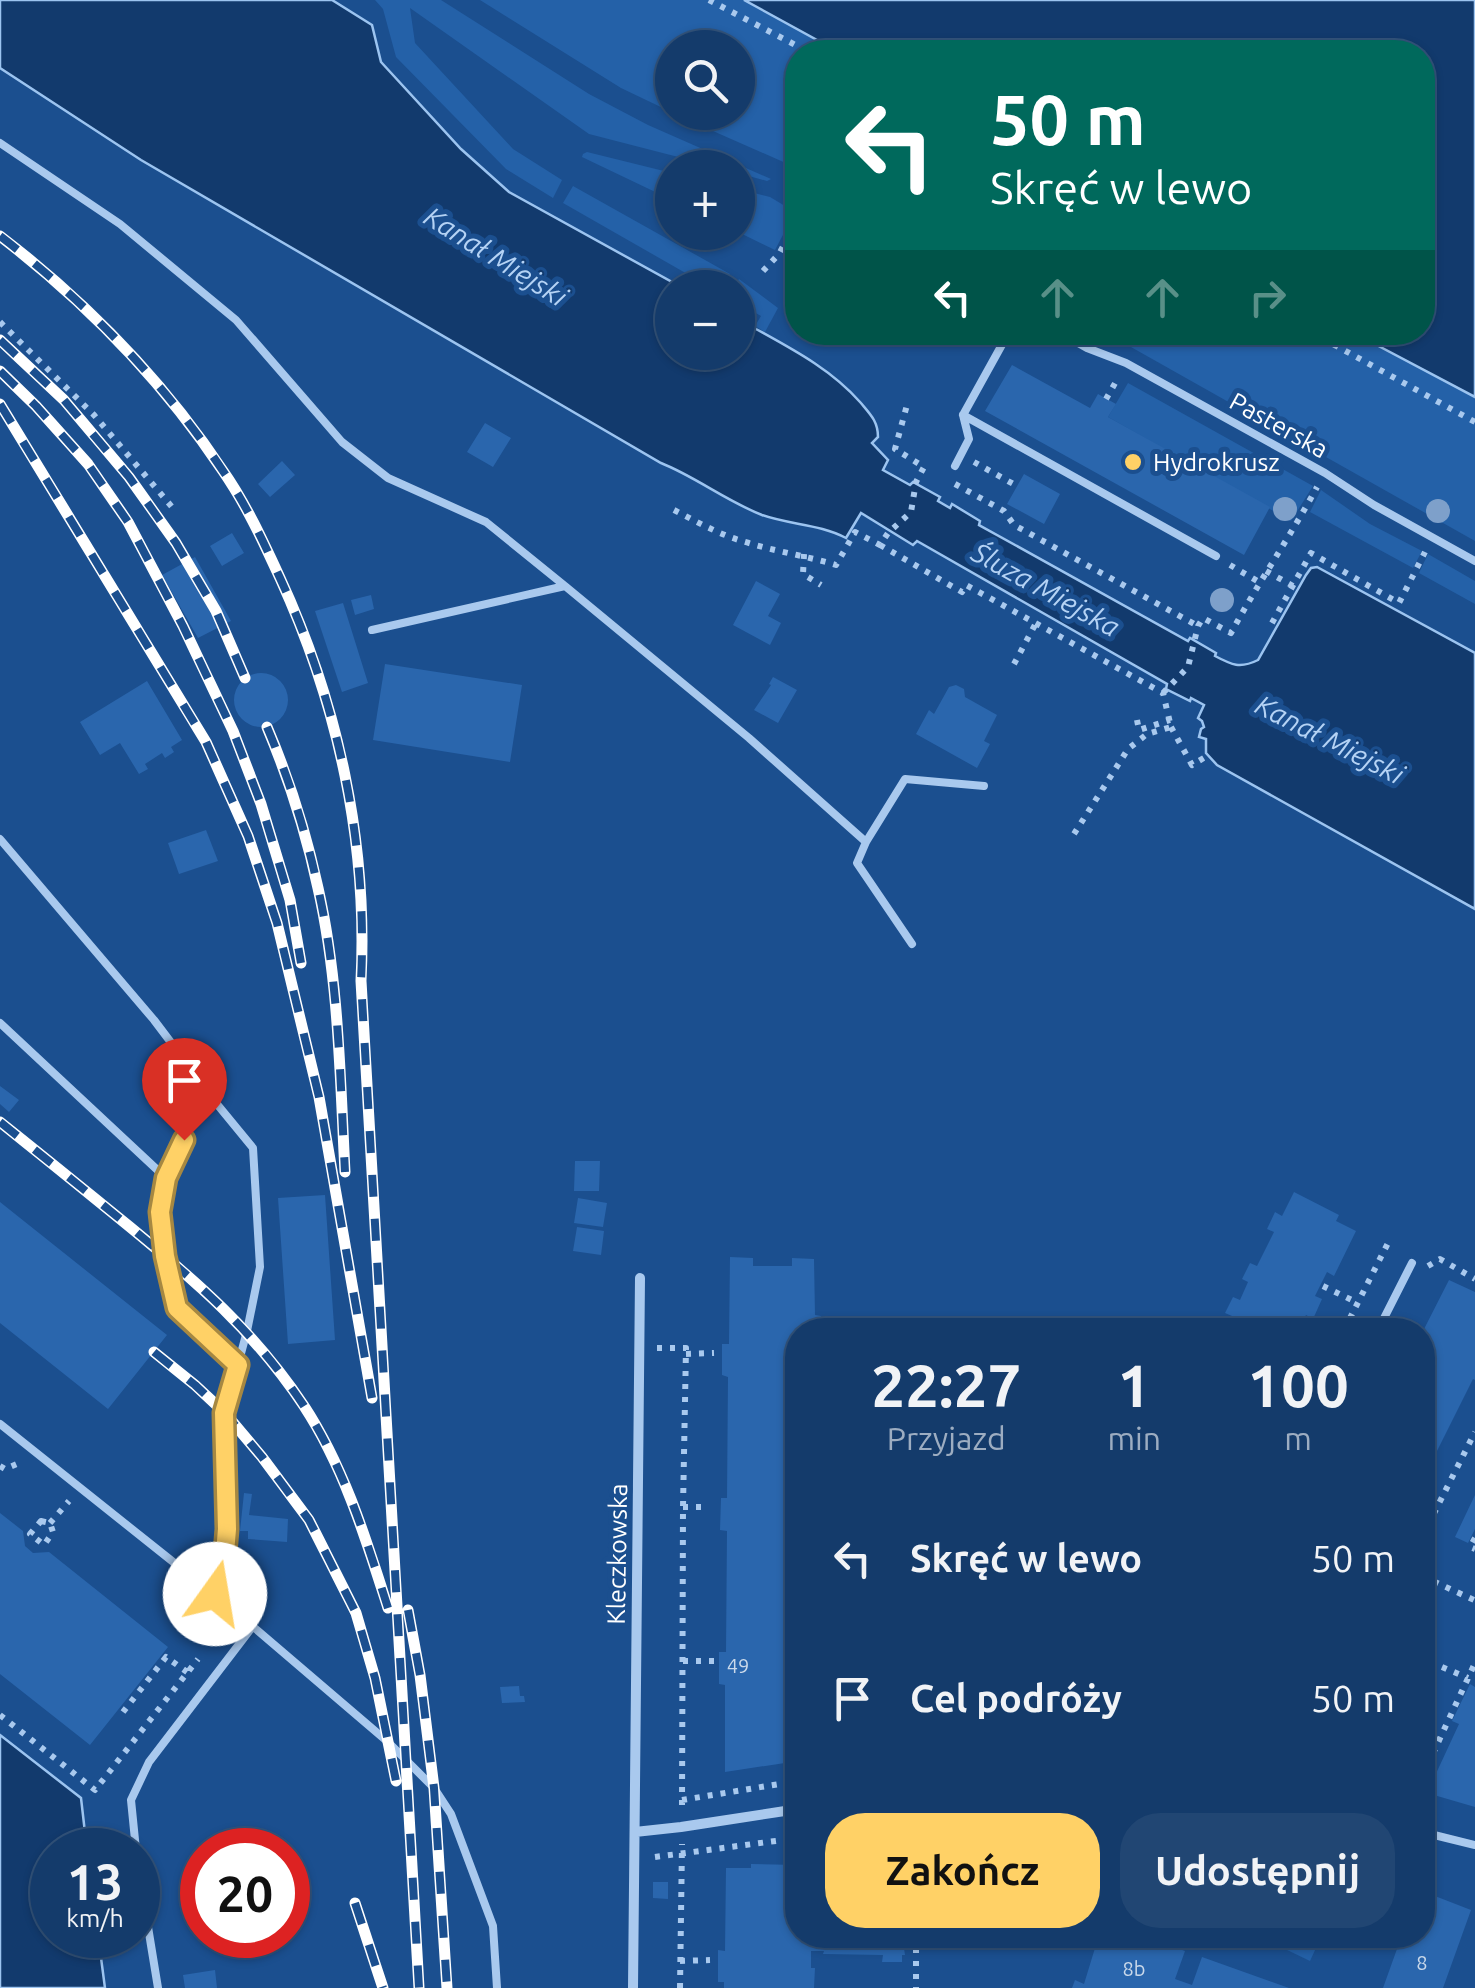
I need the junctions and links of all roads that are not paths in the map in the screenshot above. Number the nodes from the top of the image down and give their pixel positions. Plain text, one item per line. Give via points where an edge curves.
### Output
1 (0, 143) edge
2 (1002, 345) edge
3 (1082, 345) edge
4 (963, 415) junction
5 (955, 466) dead end
6 (1216, 556) dead end
7 (1475, 561) edge
8 (565, 586) junction
9 (372, 630) dead end
10 (984, 786) dead end
11 (0, 839) edge
12 (866, 842) junction
13 (912, 944) dead end
14 (0, 1023) edge
15 (198, 1081) junction
16 (166, 1178) junction
17 (1412, 1263) dead end
18 (640, 1278) dead end
19 (1384, 1318) edge
20 (238, 1365) junction
21 (0, 1424) edge
22 (215, 1594) junction
23 (253, 1626) junction
24 (785, 1811) edge
25 (134, 1828) edge
26 (635, 1832) junction
27 (1435, 1835) edge
28 (1475, 1845) edge
29 (153, 1958) edge
30 (158, 1988) edge
31 (497, 1988) edge
32 (633, 1988) edge

1 - 8 lane via 120,224 236,320 342,442 388,478 486,522
2 - 4 lane
3 - 7 lane, Pasterska via 1325,472
4 - 5 lane via 969,440
4 - 6 lane
8 - 9 lane
8 - 12 lane
10 - 12 lane via 905,779
11 - 15 lane
12 - 13 lane via 857,863
14 - 16 lane
15 - 16 lane via 197,1107
15 - 20 lane via 253,1148 260,1267
16 - 20 lane via 160,1212 177,1308
17 - 19 lane
18 - 26 street, Kleczkowska
20 - 22 lane via 224,1413 227,1529
21 - 22 lane
22 - 23 lane
23 - 25 lane via 149,1762 132,1800
23 - 31 lane via 434,1788 451,1814 493,1926
24 - 26 street
26 - 32 street, Kleczkowska
27 - 28 lane
29 - 30 lane

